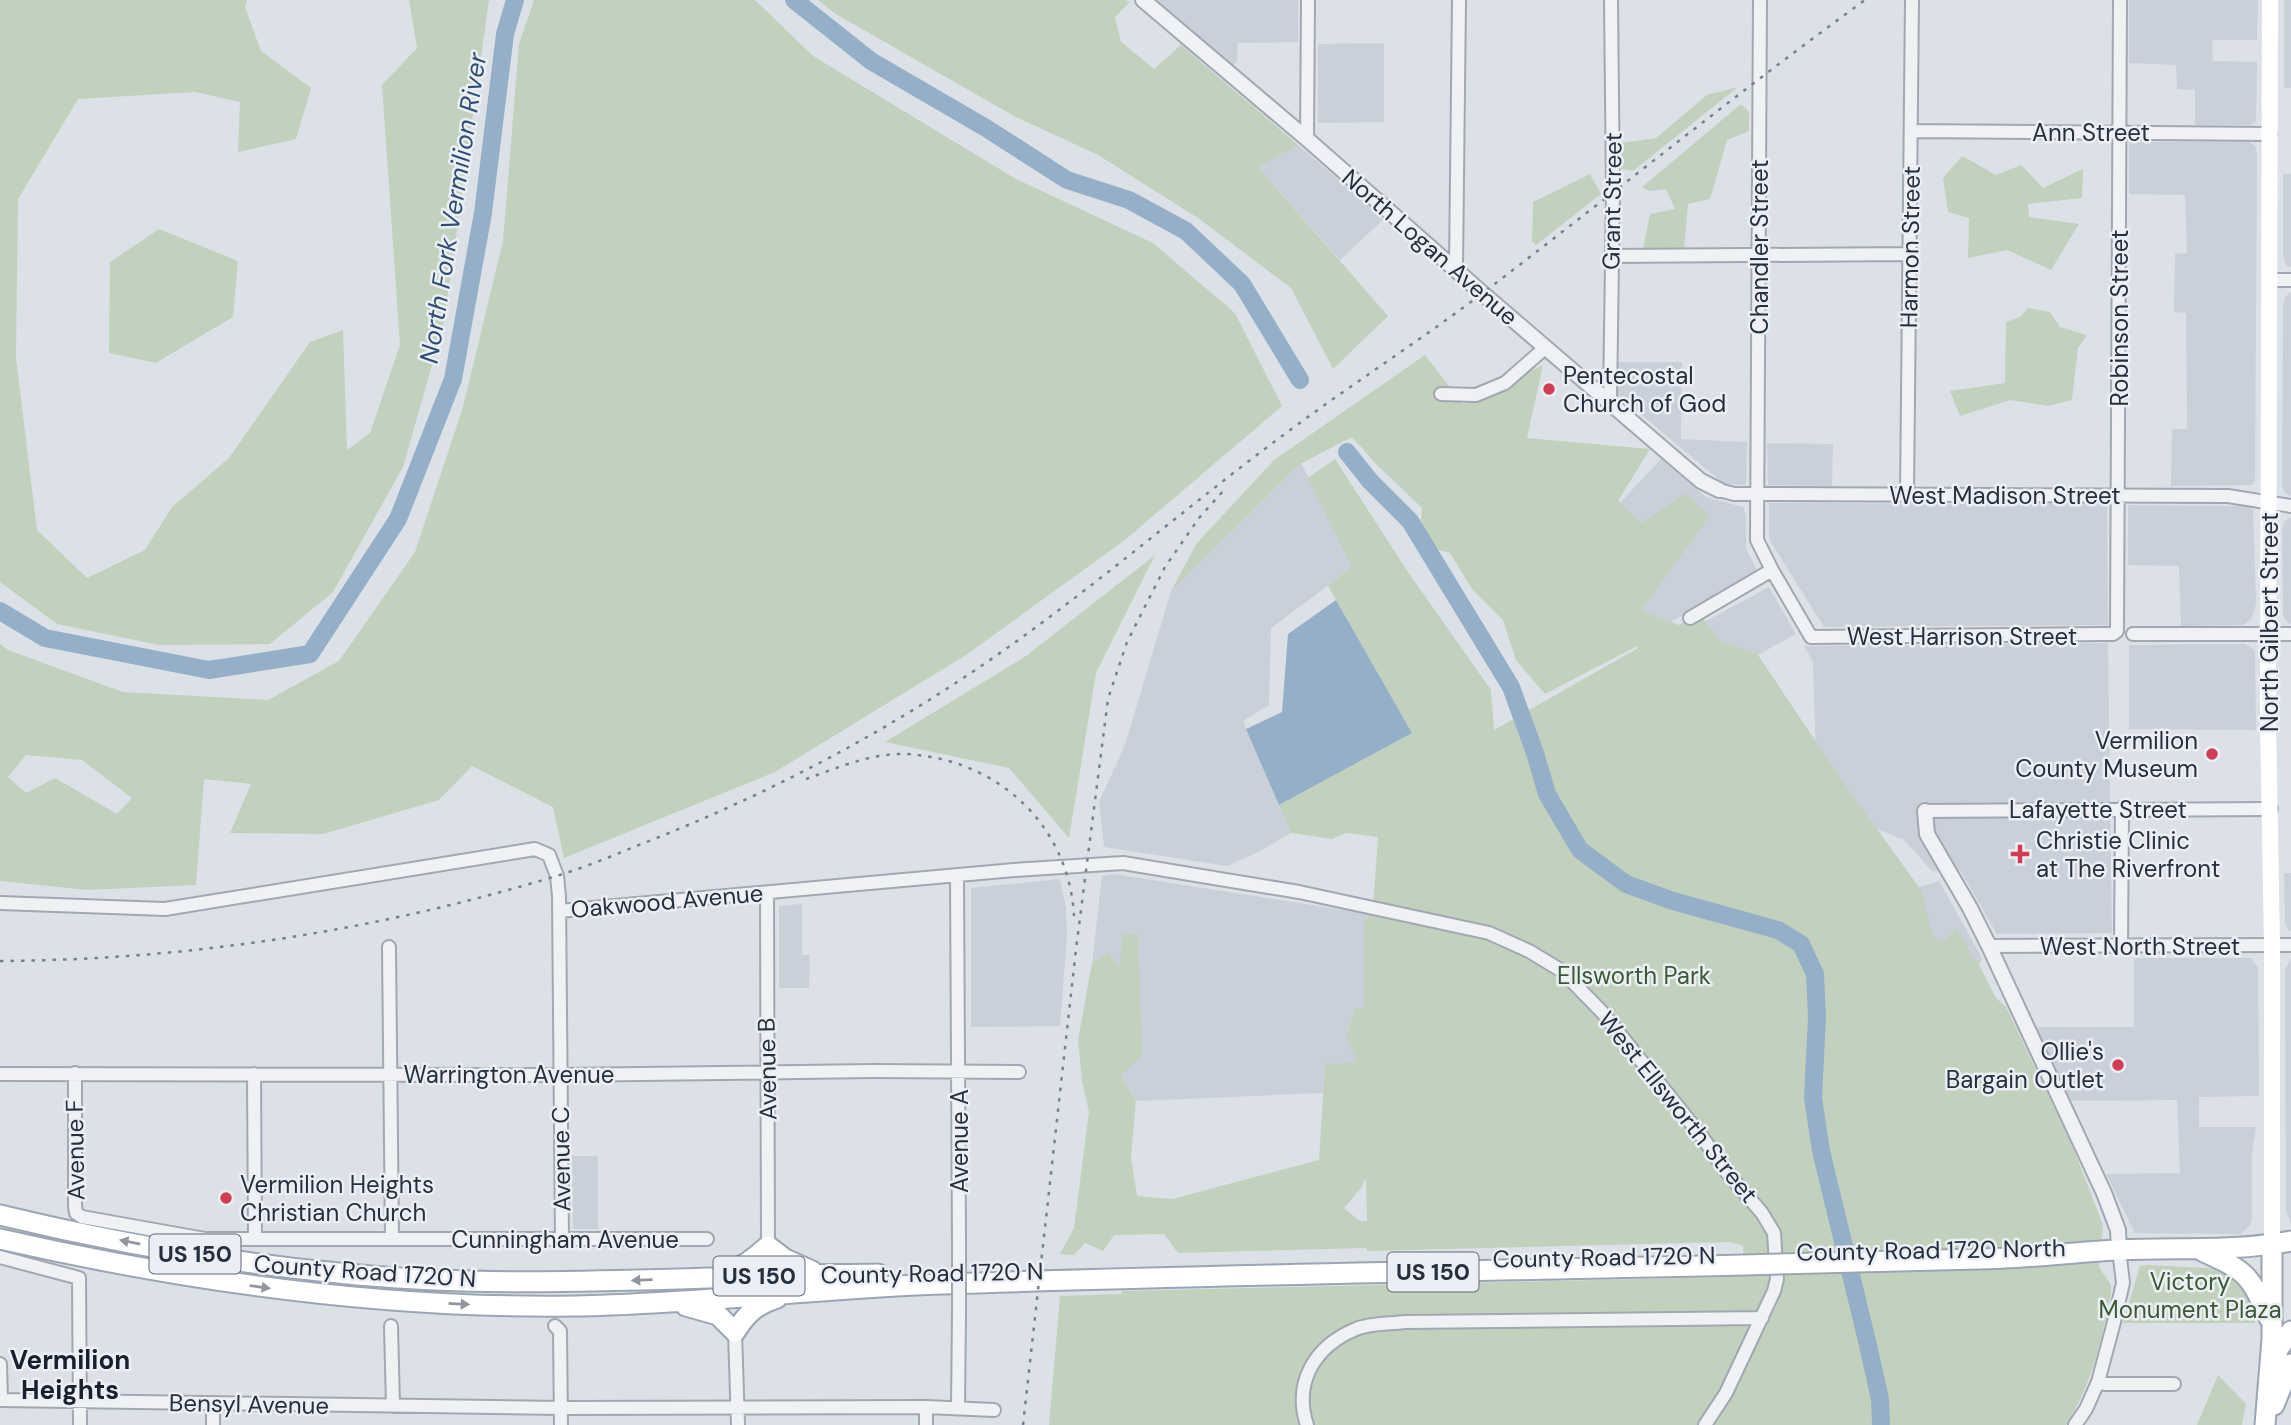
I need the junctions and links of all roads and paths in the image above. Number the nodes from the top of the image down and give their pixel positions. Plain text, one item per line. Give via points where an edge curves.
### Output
1 (1143, 0) edge
2 (1308, 0) edge
3 (1459, 0) edge
4 (1611, 0) edge
5 (1760, 0) edge
6 (1912, 0) edge
7 (2120, 0) edge
8 (2270, 0) edge
9 (1911, 131) junction
10 (2120, 133) junction
11 (2270, 134) junction
12 (1307, 139) junction
13 (1910, 254) junction
14 (1759, 255) junction
15 (1611, 256) junction
16 (1456, 268) junction
17 (2270, 280) junction
18 (2291, 280) edge
19 (1546, 348) junction
20 (1441, 394) dead end
21 (1610, 401) junction
22 (1719, 490) joint
23 (1757, 494) junction
24 (1907, 495) junction
25 (2118, 495) junction
26 (2269, 501) junction
27 (2291, 506) edge
28 (1772, 570) junction
29 (1690, 618) dead end
30 (2113, 634) joint
31 (2133, 634) dead end
32 (2268, 634) junction
33 (2291, 634) edge
34 (2122, 808) junction
35 (2271, 809) junction
36 (1925, 811) joint
37 (957, 876) junction
38 (767, 892) junction
39 (1299, 892) joint
40 (0, 903) edge
41 (559, 911) junction
42 (2272, 945) junction
43 (2291, 945) edge
44 (1989, 946) junction
45 (2121, 946) junction
46 (389, 947) dead end
47 (960, 1071) junction
48 (1019, 1072) dead end
49 (75, 1073) junction
50 (766, 1073) junction
51 (0, 1074) edge
52 (254, 1074) junction
53 (391, 1074) junction
54 (559, 1075) junction
55 (0, 1215) edge
56 (0, 1239) edge
57 (255, 1239) junction
58 (392, 1239) junction
59 (562, 1239) junction
60 (707, 1239) dead end
61 (2285, 1245) edge
62 (768, 1246) junction
63 (2198, 1249) junction
64 (2119, 1250) junction
65 (0, 1257) edge
66 (1743, 1259) junction
67 (826, 1275) junction
68 (683, 1279) junction
69 (794, 1292) junction
70 (664, 1302) junction
71 (1762, 1318) junction
72 (2272, 1324) junction
73 (391, 1326) dead end
74 (555, 1326) dead end
75 (2291, 1331) edge
76 (735, 1332) junction
77 (0, 1364) edge
78 (2281, 1374) edge
79 (2098, 1382) junction
80 (2174, 1384) dead end
81 (80, 1402) junction
82 (213, 1403) junction
83 (393, 1406) junction
84 (737, 1407) junction
85 (926, 1407) junction
86 (958, 1407) junction
87 (561, 1409) junction
88 (994, 1410) dead end
89 (80, 1425) edge
90 (214, 1425) edge
91 (561, 1425) edge
92 (738, 1425) edge
93 (926, 1425) edge
94 (1307, 1425) edge
95 (1705, 1425) edge
96 (2075, 1425) edge
97 (2266, 1425) edge

1 - 12 street, North Logan Avenue
2 - 12 street
3 - 16 street
4 - 15 street, Grant Street
5 - 14 street, Chandler Street
6 - 9 street, Harmon Street
7 - 10 street, Robinson Street
8 - 11 main road, North Gilbert Street
9 - 10 street, Ann Street
9 - 13 street, Harmon Street
10 - 11 street, Ann Street
10 - 25 street, Robinson Street
11 - 17 main road, North Gilbert Street
12 - 16 street, North Logan Avenue
13 - 14 street
13 - 24 street, Harmon Street
14 - 15 street
14 - 23 street, Chandler Street
15 - 21 street, Grant Street
16 - 19 street, North Logan Avenue
17 - 18 street
17 - 26 main road, North Gilbert Street
19 - 20 street via 1505,383 1476,395
19 - 21 street, North Logan Avenue
21 - 22 street, North Logan Avenue via 1701,481
22 - 23 street, West Madison Street
23 - 24 street, West Madison Street
23 - 28 street via 1756,540
24 - 25 street, West Madison Street
25 - 26 street, West Madison Street via 2232,496
25 - 30 street, Robinson Street via 2119,625
26 - 27 street, West Madison Street
26 - 32 main road, North Gilbert Street
28 - 29 street
28 - 30 street, West Harrison Street via 1811,637
31 - 32 street
32 - 33 street
32 - 35 main road, North Gilbert Street
34 - 35 street, Lafayette Street
34 - 36 street, Lafayette Street
34 - 45 street
35 - 42 main road, North Gilbert Street
36 - 44 street via 1927,834
37 - 38 street, Oakwood Avenue
37 - 39 street, Oakwood Avenue via 1123,863
37 - 47 street, Avenue A
38 - 41 street, Oakwood Avenue
38 - 50 street, Avenue B
39 - 71 street, West Ellsworth Street via 1489,933 1562,971 1602,1012 1774,1233 1777,1279
40 - 41 street, Oakwood Avenue via 164,909 535,849 549,855 557,876
41 - 54 street, Avenue C
42 - 43 street, West North Street
42 - 45 street, West North Street
42 - 61 main road, North Gilbert Street
44 - 45 street, West North Street
44 - 64 street via 2104,1193 2118,1230
46 - 53 street
47 - 48 street, Warrington Avenue
47 - 50 street, Warrington Avenue
47 - 86 street, Avenue A, bridge
49 - 51 street, Warrington Avenue
49 - 52 street, Warrington Avenue
49 - 57 street, Avenue F via 76,1213 205,1239
50 - 54 street, Warrington Avenue
50 - 62 street, Avenue B
52 - 53 street, Warrington Avenue
52 - 57 street
53 - 54 street, Warrington Avenue
53 - 58 street
54 - 59 street, Avenue C
68 -> 55 main road, County Road 1720 N / US 150 via 456,1280 341,1273 236,1261
56 -> 70 main road, County Road 1720 N / US 150 via 172,1275 315,1294 575,1306
57 - 58 street, Cunningham Avenue
58 - 59 street, Cunningham Avenue
59 - 60 street, Cunningham Avenue
61 - 63 main road, County Road 1720 North / US 150
61 - 72 main road
62 - 67 main road via 800,1268
62 - 68 main road via 741,1268
63 - 64 main road, County Road 1720 North / US 150
63 - 72 main road via 2246,1274
64 - 66 main road, County Road 1720 North / US 150, bridge via 2016,1259 1978,1253
64 - 79 street via 2123,1283
65 - 81 street via 79,1278
66 - 67 main road, County Road 1720 N / US 150
66 - 69 main road, County Road 1720 N / US 150
67 - 68 main road, County Road 1720 N / US 150
69 - 70 main road, US 150
69 - 76 main road via 757,1305
70 - 76 main road via 710,1311
71 - 94 street via 1405,1322 1358,1328 1328,1343 1306,1374 1301,1391
71 - 95 street, West Ellsworth Street
72 - 78 main road
73 - 83 street
74 - 87 street via 560,1331
75 - 78 main road via 2279,1348
76 - 84 street
77 - 81 street, Bensyl Avenue via 1,1400
78 - 97 main road
79 - 80 street
79 - 96 street
81 - 82 street, Bensyl Avenue
81 - 89 street
82 - 83 street, Bensyl Avenue
82 - 90 street
83 - 87 street, Bensyl Avenue
84 - 85 street, Bensyl Avenue
84 - 87 street, Bensyl Avenue
84 - 92 street
85 - 86 street, Bensyl Avenue
85 - 93 street
86 - 88 street, Bensyl Avenue
87 - 91 street

